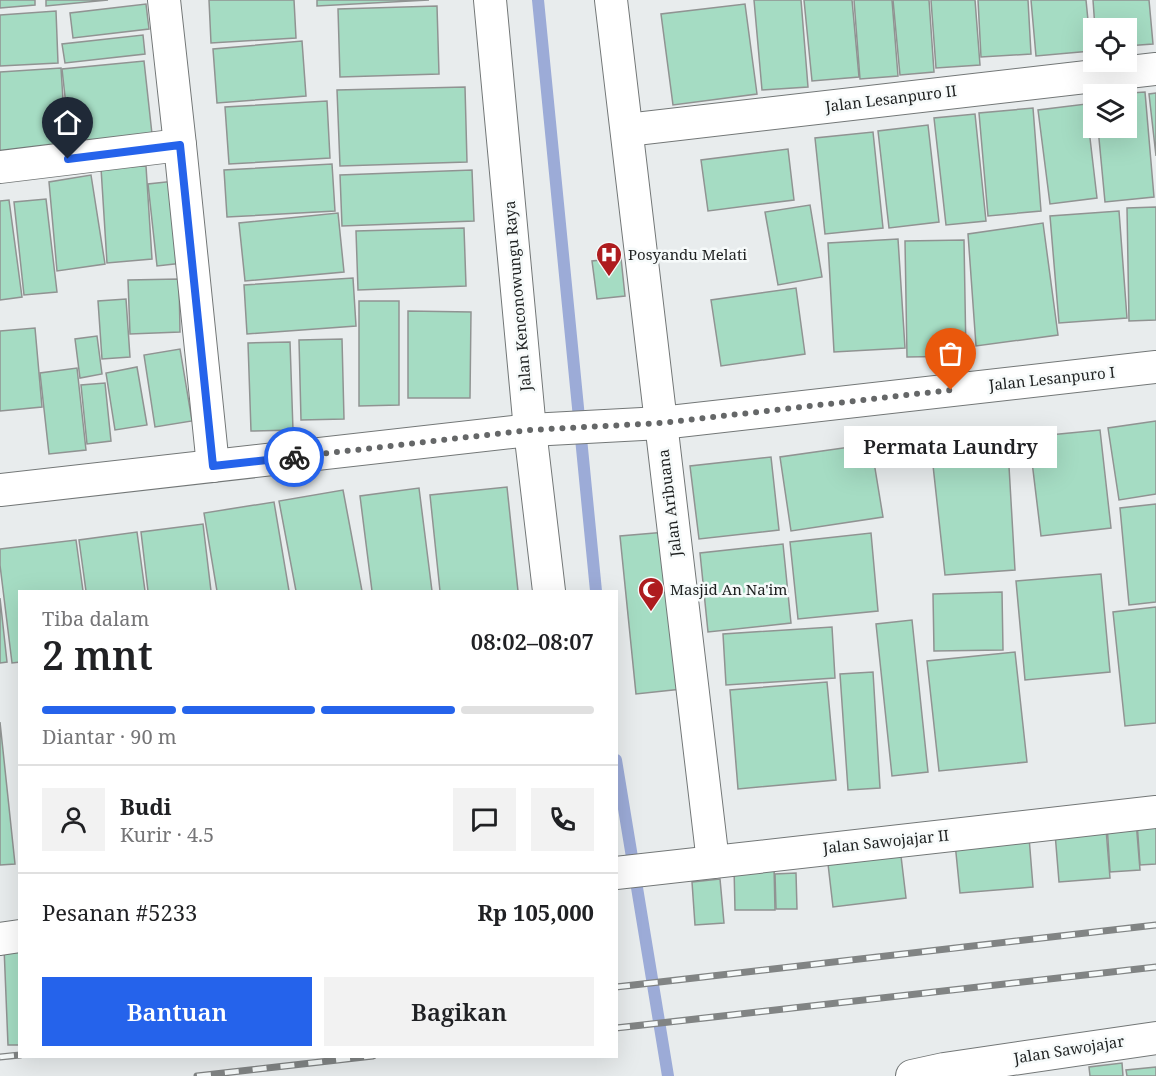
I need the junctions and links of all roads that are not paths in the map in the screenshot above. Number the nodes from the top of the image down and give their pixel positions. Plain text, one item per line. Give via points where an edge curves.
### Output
1 (164, 0) edge
2 (490, 0) edge
3 (611, 0) edge
4 (1156, 69) edge
5 (627, 130) junction
6 (180, 145) junction
7 (0, 166) edge
8 (1156, 367) edge
9 (661, 423) junction
10 (542, 430) junction
11 (213, 466) junction
12 (0, 490) edge
13 (549, 590) edge
14 (1156, 812) edge
15 (713, 862) junction
16 (618, 873) edge
17 (18, 936) edge
18 (0, 939) edge
19 (1156, 1038) edge
20 (912, 1076) edge

1 - 6 street
2 - 10 street, Jalan Kenconowungu Raya
3 - 5 street, Jalan Aribuana
4 - 5 street, Jalan Lesanpuro II
5 - 9 street, Jalan Aribuana
6 - 7 street
6 - 11 street
8 - 9 street, Jalan Lesanpuro I
9 - 10 street, Jalan Lesanpuro I
9 - 15 street, Jalan Aribuana
10 - 11 street, Jalan Lesanpuro I
10 - 13 street, Jalan Kenconowungu Raya
11 - 12 street, Jalan Lesanpuro I
14 - 15 street, Jalan Sawojajar II
15 - 16 street, Jalan Sawojajar II
17 - 18 street
19 - 20 street, Jalan Sawojajar

